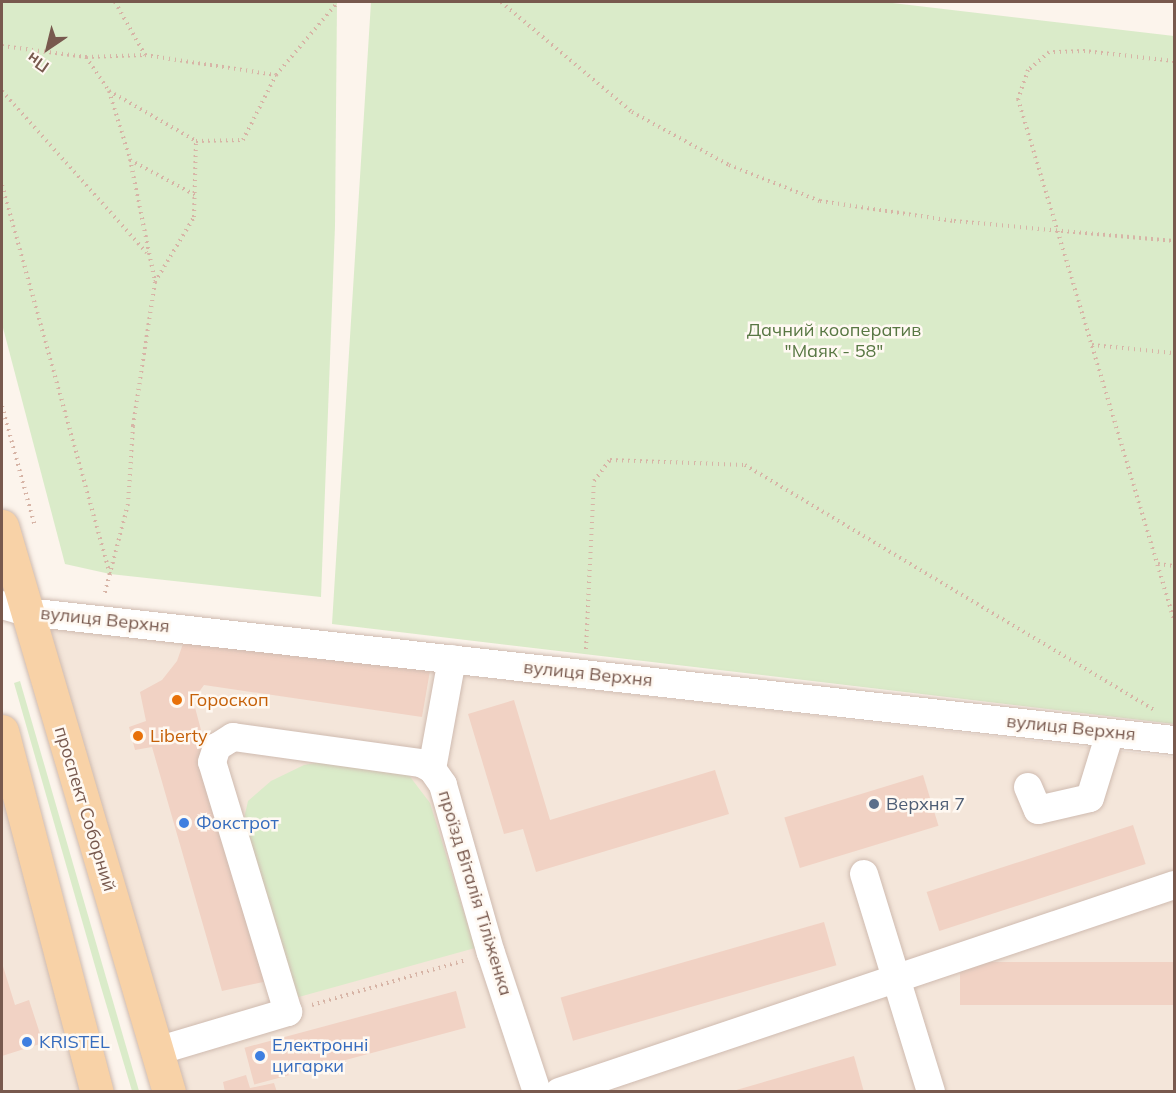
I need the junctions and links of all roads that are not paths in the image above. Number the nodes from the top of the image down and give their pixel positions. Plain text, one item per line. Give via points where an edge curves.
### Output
1 (2, 526) edge
2 (14, 608) edge
3 (452, 659) junction
4 (1169, 728) edge
5 (2, 731) edge
6 (1110, 733) junction
7 (432, 769) junction
8 (1028, 787) dead end
9 (864, 874) dead end
10 (1174, 885) edge
11 (894, 979) junction
12 (157, 1051) junction
13 (92, 1090) edge
14 (169, 1092) edge
15 (537, 1092) edge
16 (559, 1092) edge
17 (931, 1092) edge

1 - 2 main road, проспект Соборний
2 - 3 street, вулиця Верхня
2 - 12 main road, проспект Соборний
3 - 6 street, вулиця Верхня
3 - 7 street, проїзд Віталія Тіліженка
4 - 6 street, вулиця Верхня
5 - 13 main road
6 - 8 street via 1090,798 1038,810
7 - 12 street via 422,764 233,737 217,747 212,762 288,1012
7 - 15 street, проїзд Віталія Тіліженка via 443,785 491,953
9 - 11 street
10 - 11 street
11 - 16 street
11 - 17 street
12 - 14 main road, проспект Соборний

